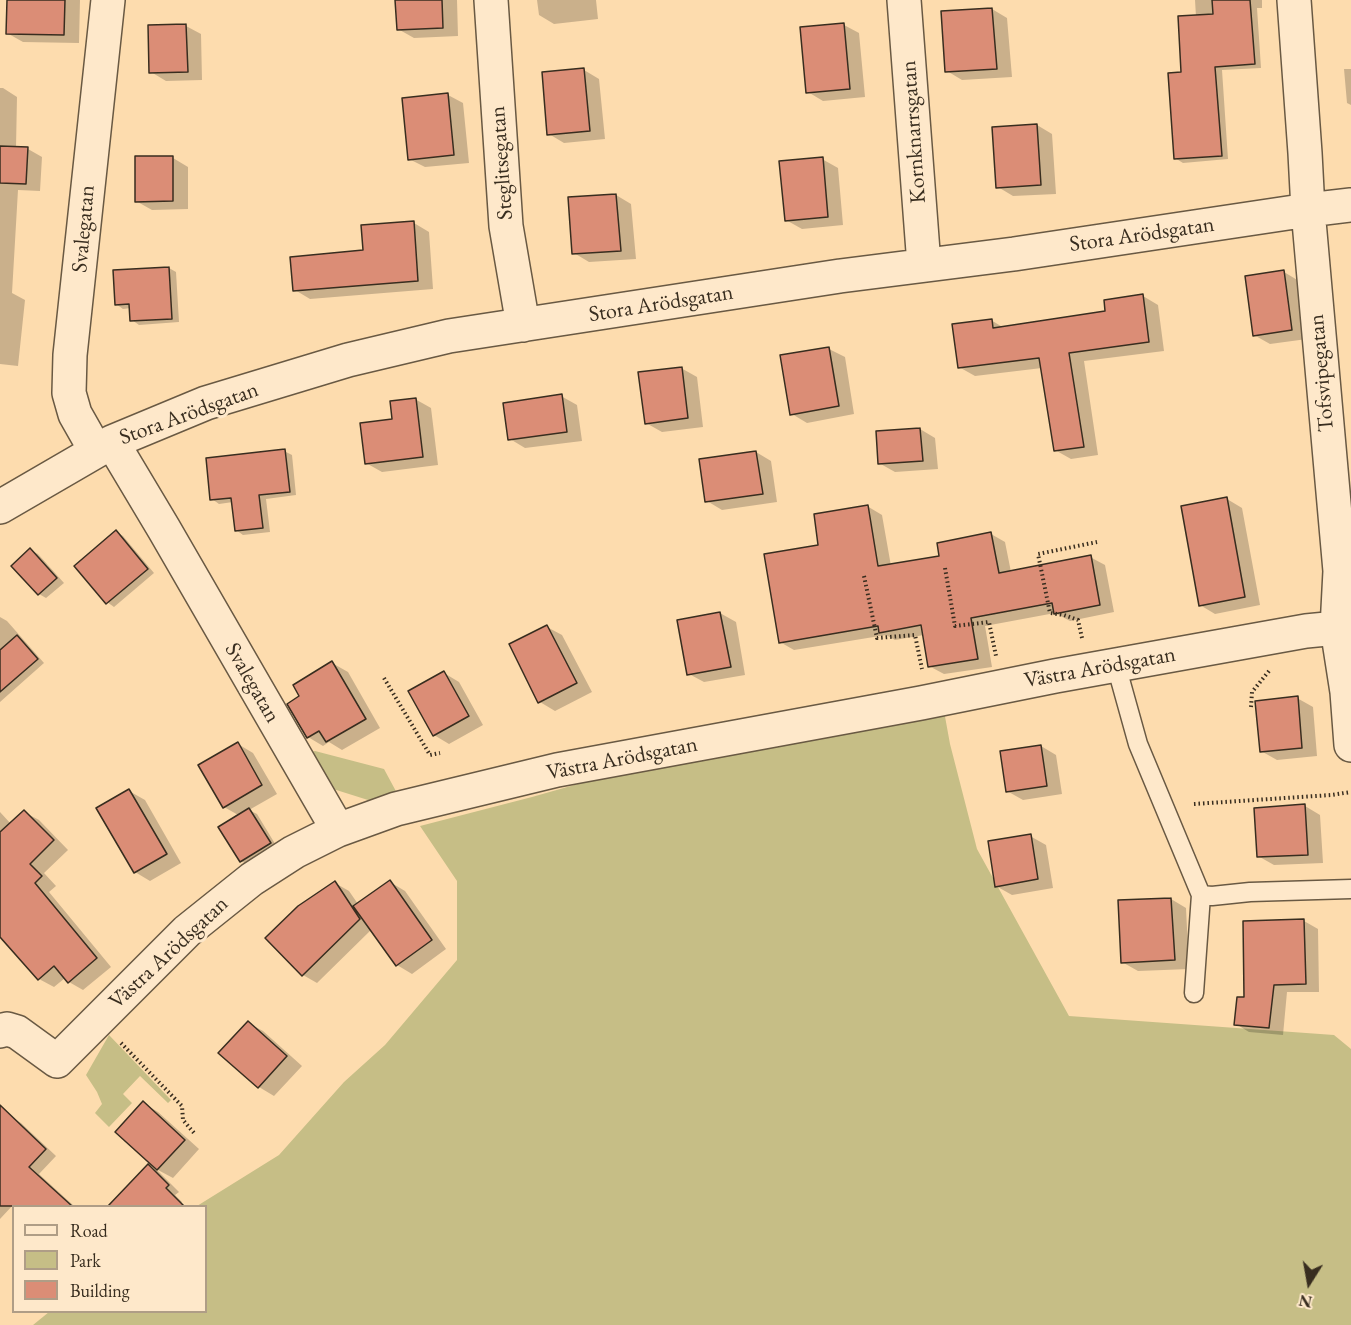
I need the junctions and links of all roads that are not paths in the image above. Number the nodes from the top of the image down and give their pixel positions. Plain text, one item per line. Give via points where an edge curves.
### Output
1 (108, 0) edge
2 (491, 0) edge
3 (904, 0) edge
4 (1294, 0) edge
5 (1351, 205) edge
6 (1308, 210) junction
7 (924, 265) junction
8 (523, 325) junction
9 (104, 447) junction
10 (0, 507) edge
11 (1336, 628) junction
12 (1103, 668) junction
13 (1351, 745) edge
14 (338, 830) junction
15 (1351, 890) edge
16 (1201, 895) junction
17 (1194, 993) dead end
18 (0, 1031) edge

1 - 9 street, Svalegatan via 69,393 75,414
2 - 8 street, Steglitsegatan via 506,226
3 - 7 street, Kornknarrsgatan
4 - 6 street, Tofsvipegatan
5 - 6 street, Stora Arödsgatan
6 - 7 street, Stora Arödsgatan
6 - 11 street, Tofsvipegatan via 1340,571
7 - 8 street, Stora Arödsgatan
8 - 9 street, Stora Arödsgatan via 449,336 348,360 206,403
9 - 10 street, Stora Arödsgatan
9 - 14 street, Svalegatan via 164,529
11 - 12 street, Västra Arödsgatan
11 - 13 street, Tofsvipegatan
12 - 14 street, Västra Arödsgatan via 557,770 396,809
12 - 16 lane
14 - 18 street, Västra Arödsgatan via 252,879 187,931 57,1061 17,1032
15 - 16 lane
16 - 17 lane

